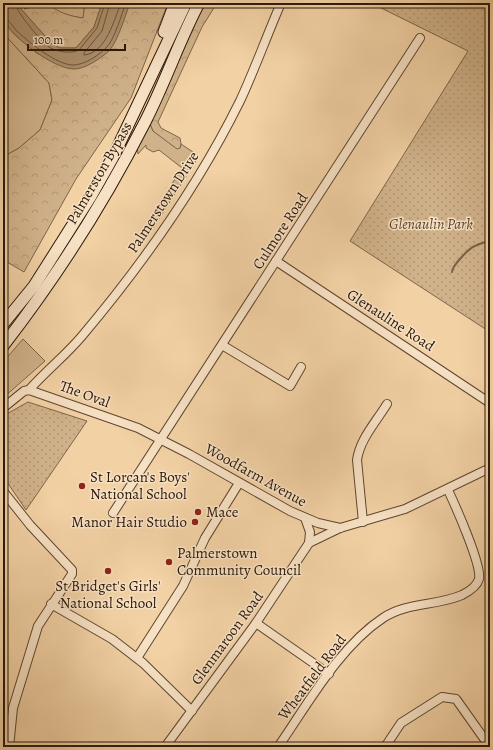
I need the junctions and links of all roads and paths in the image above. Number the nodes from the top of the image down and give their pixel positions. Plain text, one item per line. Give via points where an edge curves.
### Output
1 (175, 3) edge
2 (186, 3) edge
3 (199, 3) edge
4 (281, 3) edge
5 (420, 38) dead end
6 (151, 73) junction
7 (276, 261) junction
8 (3, 324) edge
9 (222, 345) junction
10 (3, 346) edge
11 (302, 367) dead end
12 (29, 390) junction
13 (490, 403) edge
14 (387, 404) dead end
15 (3, 408) edge
16 (161, 439) junction
17 (490, 468) edge
18 (239, 483) junction
19 (448, 490) junction
20 (3, 491) edge
21 (113, 513) dead end
22 (305, 518) junction
23 (363, 522) junction
24 (340, 528) junction
25 (309, 543) junction
26 (51, 604) junction
27 (256, 623) junction
28 (137, 658) junction
29 (329, 674) junction
30 (192, 711) junction
31 (9, 747) edge
32 (165, 747) edge
33 (278, 747) edge
34 (385, 747) edge
35 (490, 747) edge

1 - 6 main road
2 - 6 main road
3 - 10 main road, Palmerston Bypass via 146,120 110,187 37,302
4 - 12 street, Palmerstown Drive via 240,100 218,141 160,234 127,281 81,338
5 - 7 street, Culmore Road
6 - 8 main road via 113,156 80,216 34,286
7 - 9 street, Culmore Road
7 - 13 street, Glenauline Road
9 - 11 street via 290,386
9 - 16 street, Culmore Road
12 - 15 street via 24,391
12 - 16 street, The Oval
14 - 23 street via 363,441 357,460
16 - 18 street, Woodfarm Avenue
16 - 21 street, Culmore Road
17 - 19 street
18 - 22 street, Woodfarm Avenue
18 - 28 street via 205,538 183,586
19 - 23 street via 405,509
19 - 29 street, Wheatfield Road via 478,568 479,579 462,596 405,608 384,617 350,647
20 - 26 street via 34,531 72,570 72,574
22 - 24 street, Woodfarm Avenue
22 - 25 street via 310,532
23 - 24 street
24 - 25 street
25 - 27 street, Glenmaroon Road
26 - 28 street via 112,638
26 - 31 street via 38,626 20,682 13,708
27 - 29 street
27 - 30 street, Glenmaroon Road
28 - 30 street
29 - 33 street, Wheatfield Road
30 - 32 street, Glenmaroon Road
34 - 35 street via 401,723 442,697 456,699

